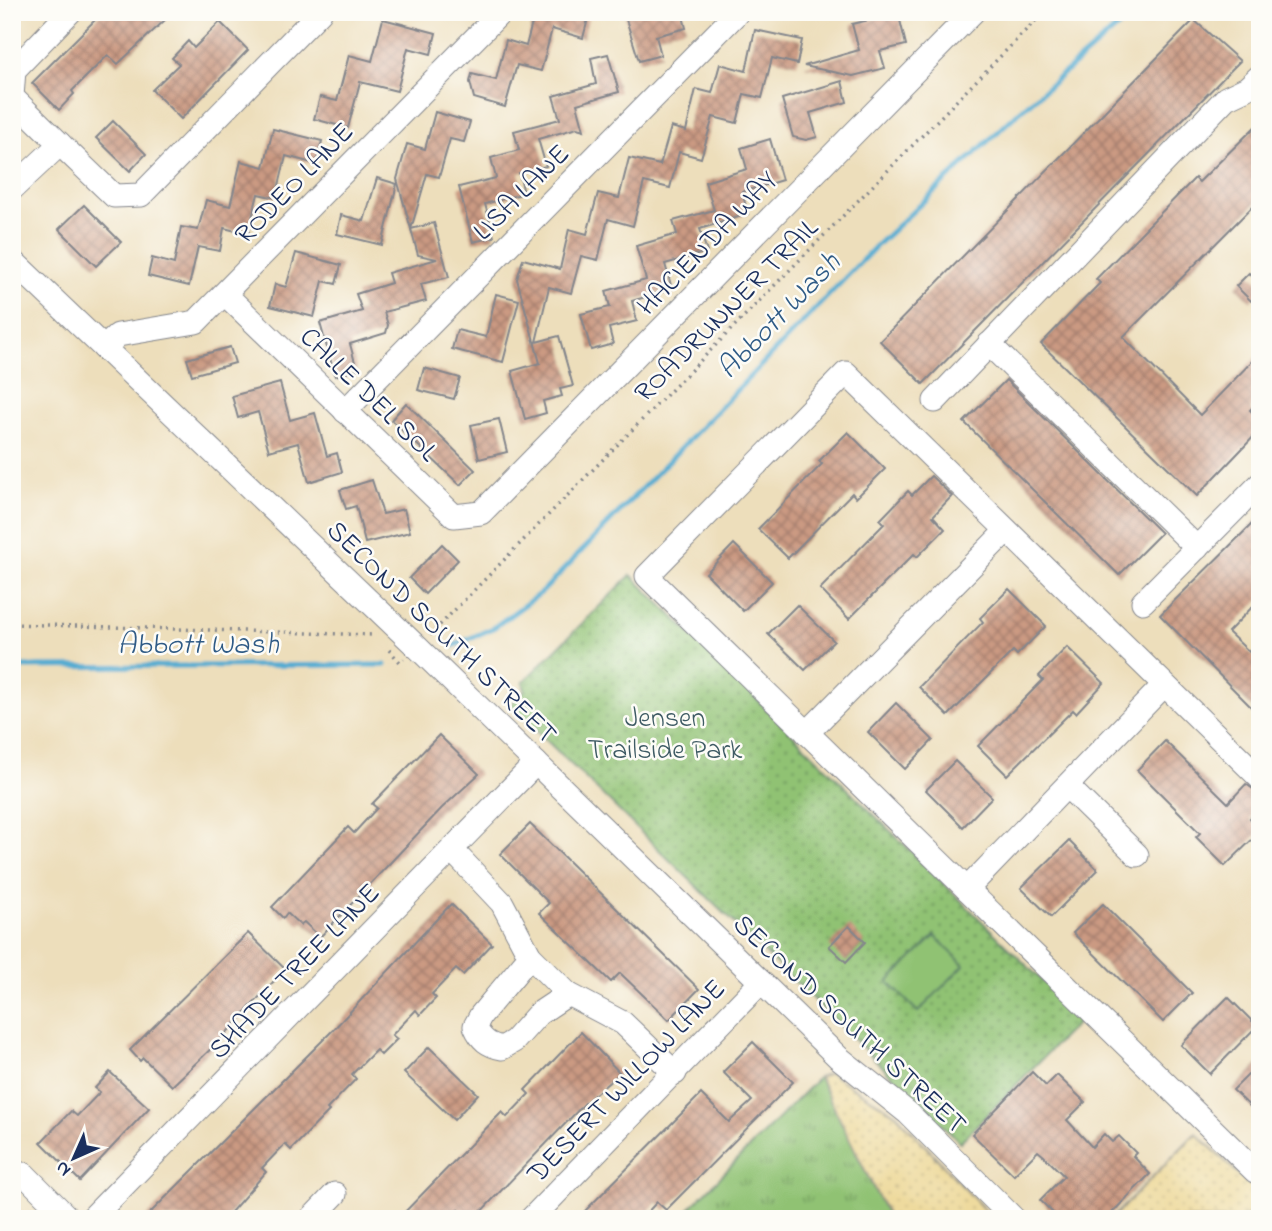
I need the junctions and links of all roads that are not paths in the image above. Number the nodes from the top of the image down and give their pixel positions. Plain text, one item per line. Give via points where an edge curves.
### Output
1 (70, 12) edge
2 (320, 12) edge
3 (501, 12) edge
4 (738, 12) edge
5 (973, 12) edge
6 (1256, 88) edge
7 (60, 144) junction
8 (12, 189) edge
9 (12, 260) edge
10 (225, 294) junction
11 (989, 344) junction
12 (104, 348) junction
13 (936, 401) dead end
14 (345, 411) junction
15 (1260, 484) edge
16 (481, 513) joint
17 (1006, 531) junction
18 (1197, 548) junction
19 (1143, 602) dead end
20 (1164, 685) junction
21 (807, 733) junction
22 (536, 763) junction
23 (1260, 778) edge
24 (1067, 786) junction
25 (452, 850) junction
26 (1137, 855) dead end
27 (967, 889) junction
28 (530, 956) junction
29 (761, 982) junction
30 (568, 994) junction
31 (675, 1073) junction
32 (1260, 1166) edge
33 (24, 1174) dead end
34 (335, 1194) dead end
35 (69, 1219) edge
36 (92, 1219) edge
37 (311, 1219) edge
38 (531, 1219) edge
39 (1014, 1219) edge

1 - 7 street via 14,70 12,97
2 - 7 street via 141,195 114,196
3 - 10 street, RODEO LANE
4 - 14 street, LISA LANE
5 - 16 street, HACIENDA WAY
6 - 11 street via 1226,98
7 - 8 street
9 - 12 street, SECOND SOUTH STREET
10 - 12 street, RODEO LANE via 196,322 118,335
10 - 14 street, CALLE DEL SOL
11 - 13 street
11 - 18 street
12 - 22 street, SECOND SOUTH STREET
14 - 16 street, CALLE DEL SOL via 454,516
15 - 18 street
17 - 20 street
17 - 21 street
17 - 21 street via 846,373 647,576
18 - 19 street
20 - 23 street
20 - 24 street
21 - 27 street
22 - 25 street, SHADE TREE LANE
22 - 29 street, SECOND SOUTH STREET
24 - 26 street
24 - 27 street
25 - 28 street via 502,903
25 - 36 street, SHADE TREE LANE
27 - 32 street via 1255,1171
28 - 30 street
28 - 30 street via 481,1015 475,1026 480,1037 502,1048 538,1014
29 - 31 street, DESERT WILLOW LANE
29 - 39 street, SECOND SOUTH STREET via 838,1057 908,1113
30 - 31 street via 623,1023
31 - 38 street, DESERT WILLOW LANE
33 - 35 street
34 - 37 street

